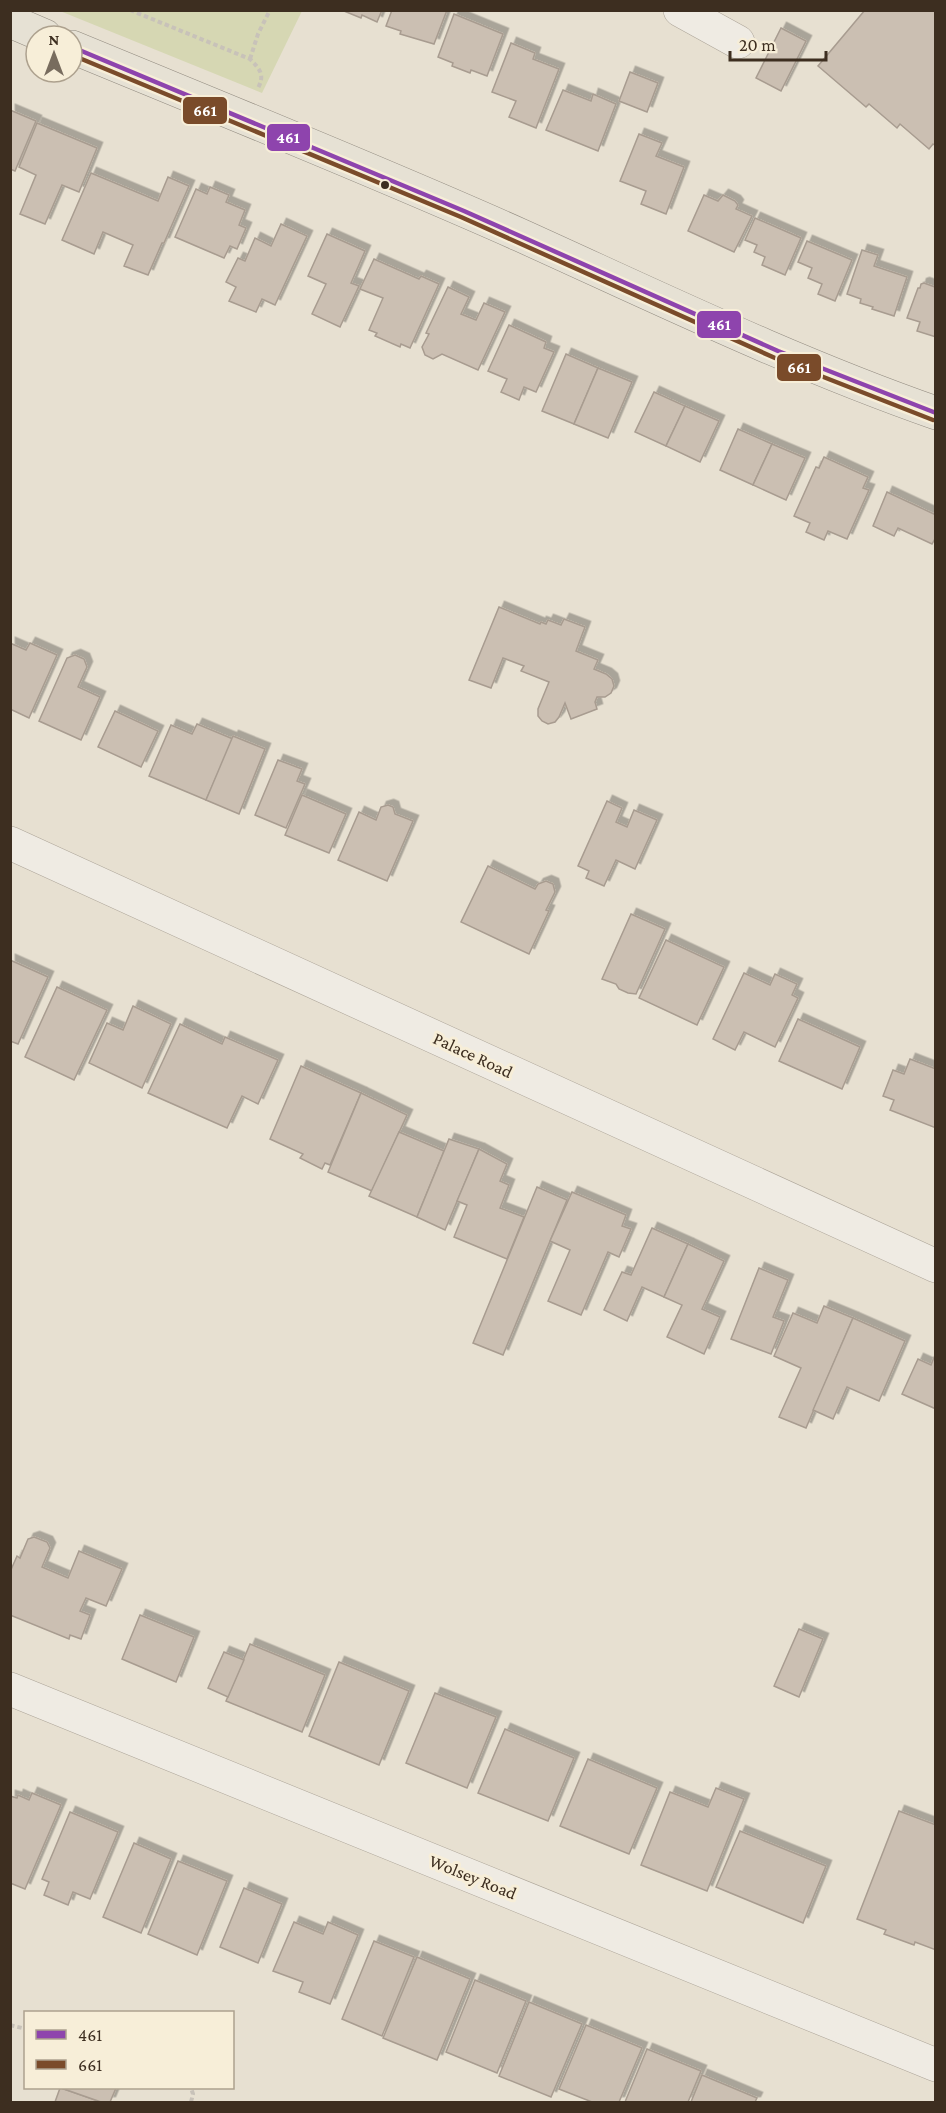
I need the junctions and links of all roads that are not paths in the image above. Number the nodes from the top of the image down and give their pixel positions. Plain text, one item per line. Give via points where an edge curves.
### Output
1 (680, 10) edge
2 (10, 21) edge
3 (24, 27) edge
4 (738, 42) dead end
5 (84, 52) edge
6 (936, 413) edge
7 (10, 843) edge
8 (936, 1266) edge
9 (10, 1689) edge
10 (936, 2065) edge

1 - 4 street
2 - 3 main road
5 - 6 main road via 518,234 759,345
7 - 8 street, Palace Road
9 - 10 street, Wolsey Road

